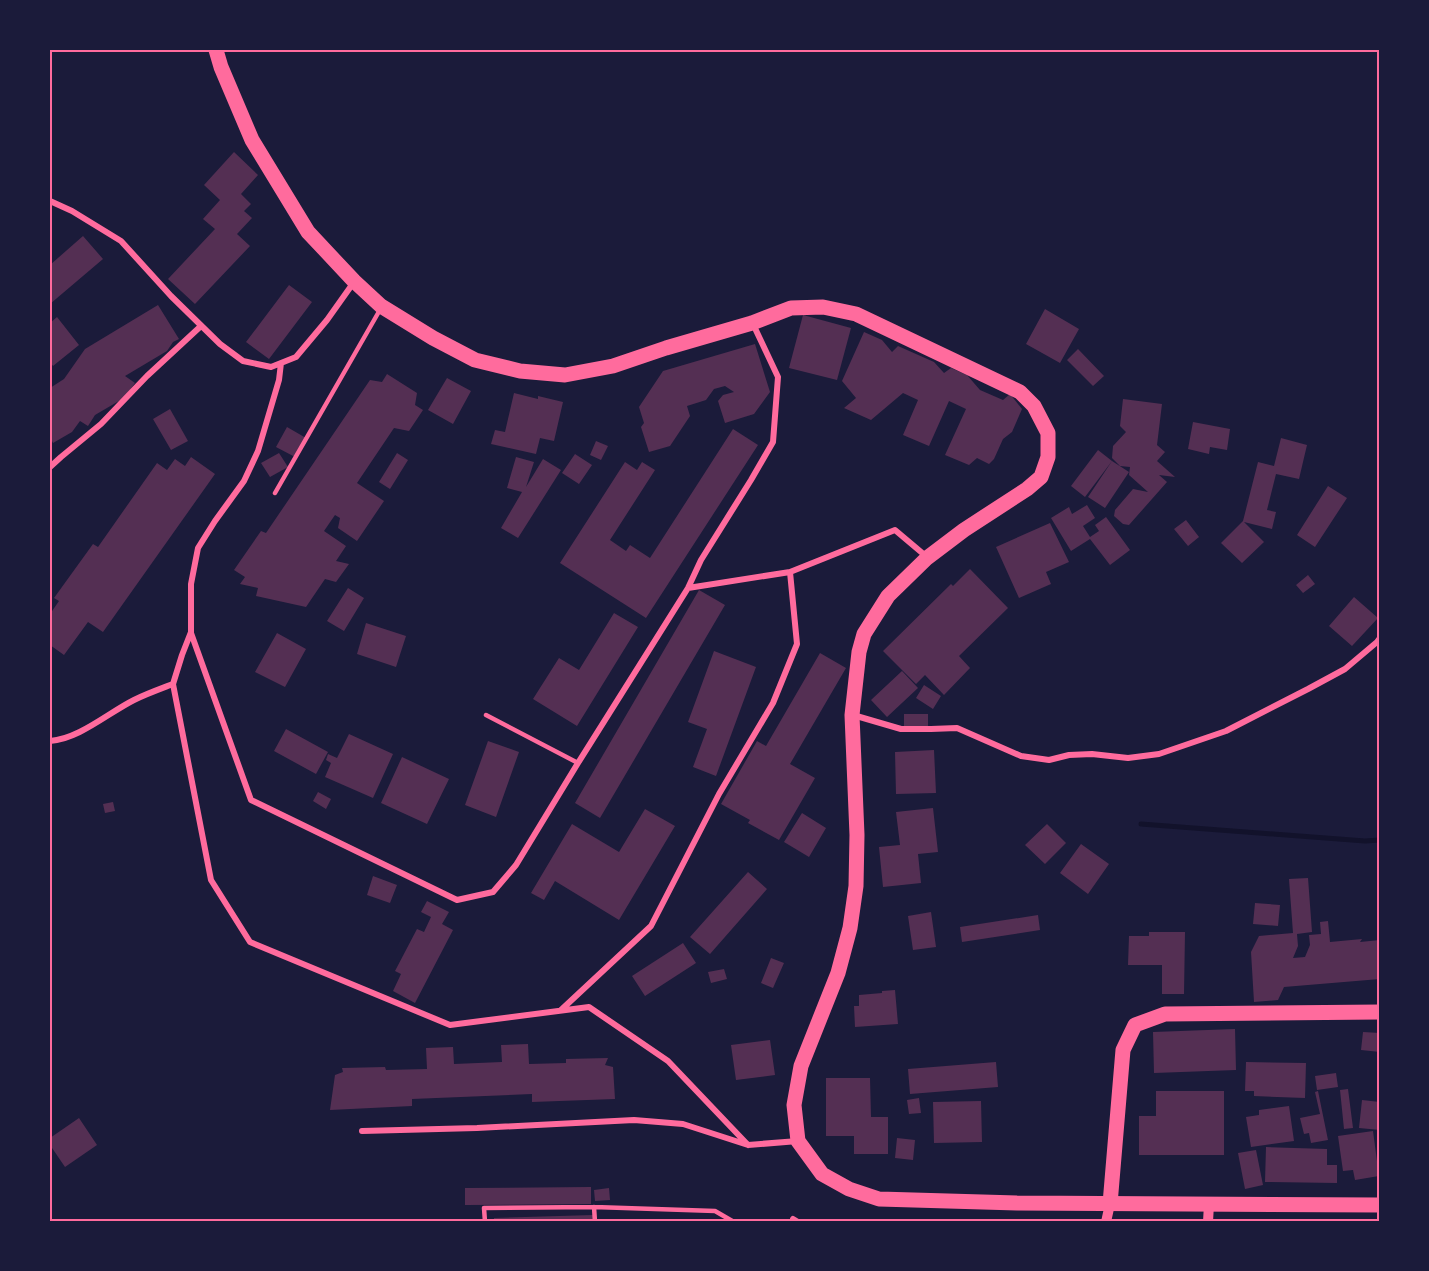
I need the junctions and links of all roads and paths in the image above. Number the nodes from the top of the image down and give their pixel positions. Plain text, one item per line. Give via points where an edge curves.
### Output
1 (216, 50) edge
2 (50, 201) edge
3 (354, 282) junction
4 (381, 306) junction
5 (752, 323) junction
6 (201, 326) junction
7 (281, 363) junction
8 (50, 467) edge
9 (275, 493) dead end
10 (927, 558) junction
11 (790, 572) junction
12 (688, 588) junction
13 (191, 632) junction
14 (1380, 638) edge
15 (173, 684) junction
16 (486, 715) dead end
17 (852, 715) junction
18 (50, 741) edge
19 (578, 763) junction
20 (561, 1011) junction
21 (1380, 1012) edge
22 (362, 1131) dead end
23 (798, 1141) junction
24 (748, 1145) junction
25 (1110, 1204) junction
26 (1209, 1204) junction
27 (1380, 1205) edge
28 (594, 1207) junction
29 (485, 1221) edge
30 (595, 1221) edge
31 (734, 1221) edge
32 (1106, 1221) edge
33 (1208, 1221) edge

1 - 3 main road via 252,140 308,232
2 - 6 street via 121,241
3 - 4 main road
3 - 7 street via 296,357
4 - 5 main road via 475,360 520,371 565,375 613,366
4 - 9 lane
5 - 10 main road via 791,308 823,307 856,314 1020,392 1034,406 1048,433 1048,457 1041,477
5 - 12 street via 778,377 772,442
6 - 7 street via 243,361 271,367
6 - 8 street via 101,424
7 - 13 street via 258,451 244,481 198,548 191,584
10 - 11 street via 895,530
10 - 17 main road via 888,597 864,634
11 - 12 street
11 - 20 street via 798,644 773,703 719,794 651,926
12 - 19 street
13 - 15 street
13 - 19 street via 251,800 458,900 493,892 516,865
14 - 17 street via 1345,669 1308,689 1226,731 1159,754 1128,758 1069,755 1049,760 1021,756 957,728 901,729
15 - 18 street via 135,699 81,731
15 - 20 street via 211,880 250,942 450,1025
16 - 19 lane
17 - 23 main road via 858,835 856,886 837,974 801,1066 794,1105
20 - 24 street via 589,1007 668,1061
21 - 25 main road via 1165,1014 1135,1026 1123,1050
22 - 24 street via 634,1120 683,1124
23 - 24 street
23 - 25 main road via 822,1174 879,1199
25 - 26 main road
25 - 32 street
26 - 27 main road
26 - 33 street
28 - 29 lane via 484,1208
28 - 30 lane
28 - 31 lane via 715,1211

